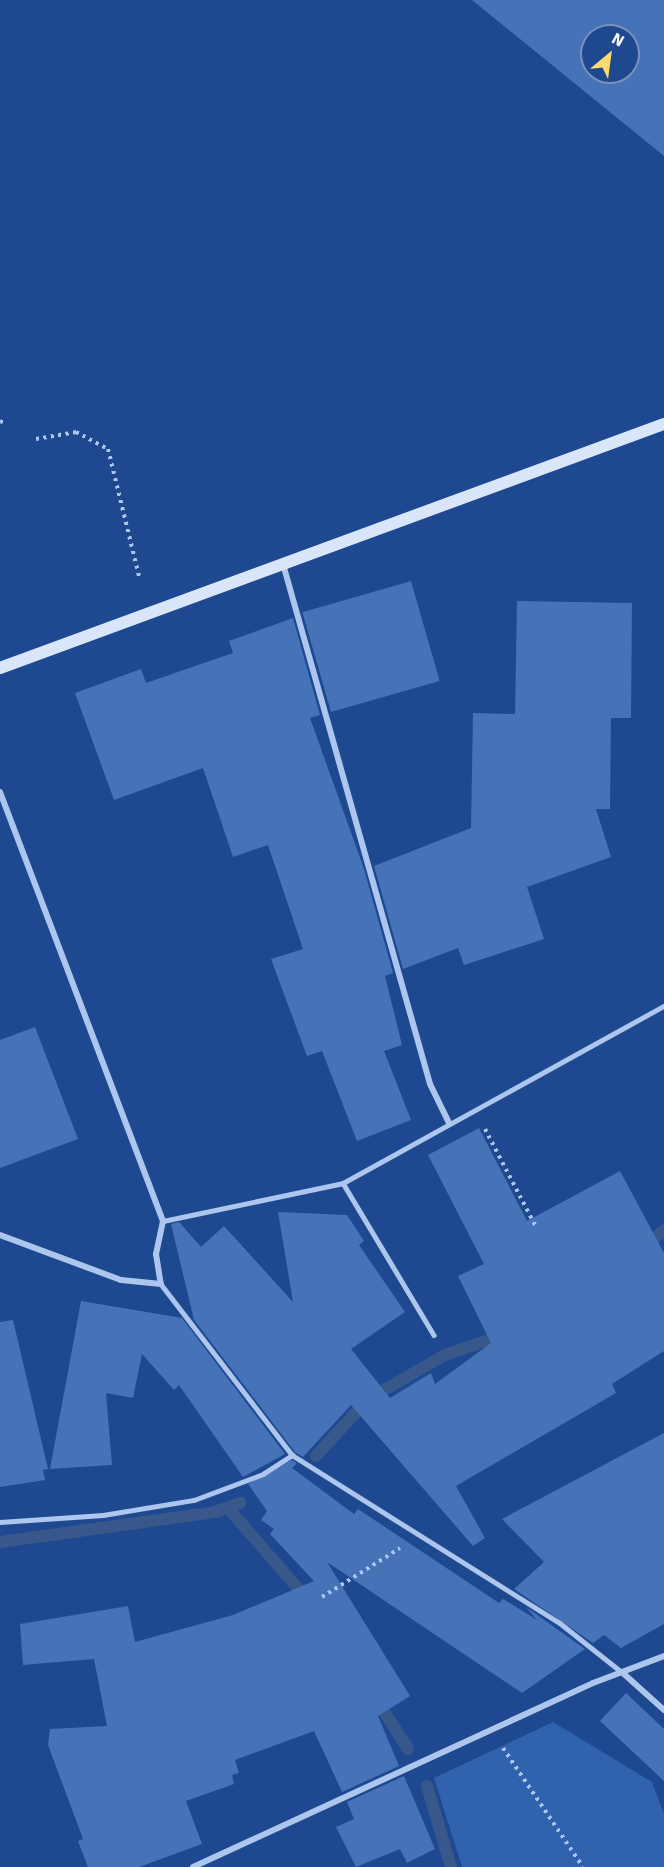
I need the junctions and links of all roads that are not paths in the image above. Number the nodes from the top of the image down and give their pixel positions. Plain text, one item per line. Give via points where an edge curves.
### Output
1 (664, 424) edge
2 (283, 564) junction
3 (0, 668) edge
4 (0, 792) edge
5 (664, 1006) edge
6 (450, 1123) junction
7 (342, 1183) junction
8 (163, 1221) junction
9 (0, 1235) edge
10 (161, 1284) junction
11 (434, 1335) dead end
12 (292, 1455) junction
13 (0, 1522) edge
14 (664, 1656) edge
15 (624, 1674) junction
16 (664, 1710) edge
17 (193, 1867) edge

1 - 2 street
2 - 3 street
2 - 6 street via 430,1084
4 - 8 street
5 - 6 lane
6 - 7 lane
7 - 8 lane
7 - 11 lane
8 - 10 street via 156,1254
9 - 10 street via 121,1280
10 - 12 lane
12 - 13 lane via 263,1474 194,1500
12 - 15 lane via 560,1623
14 - 15 street
15 - 16 street
15 - 17 street

